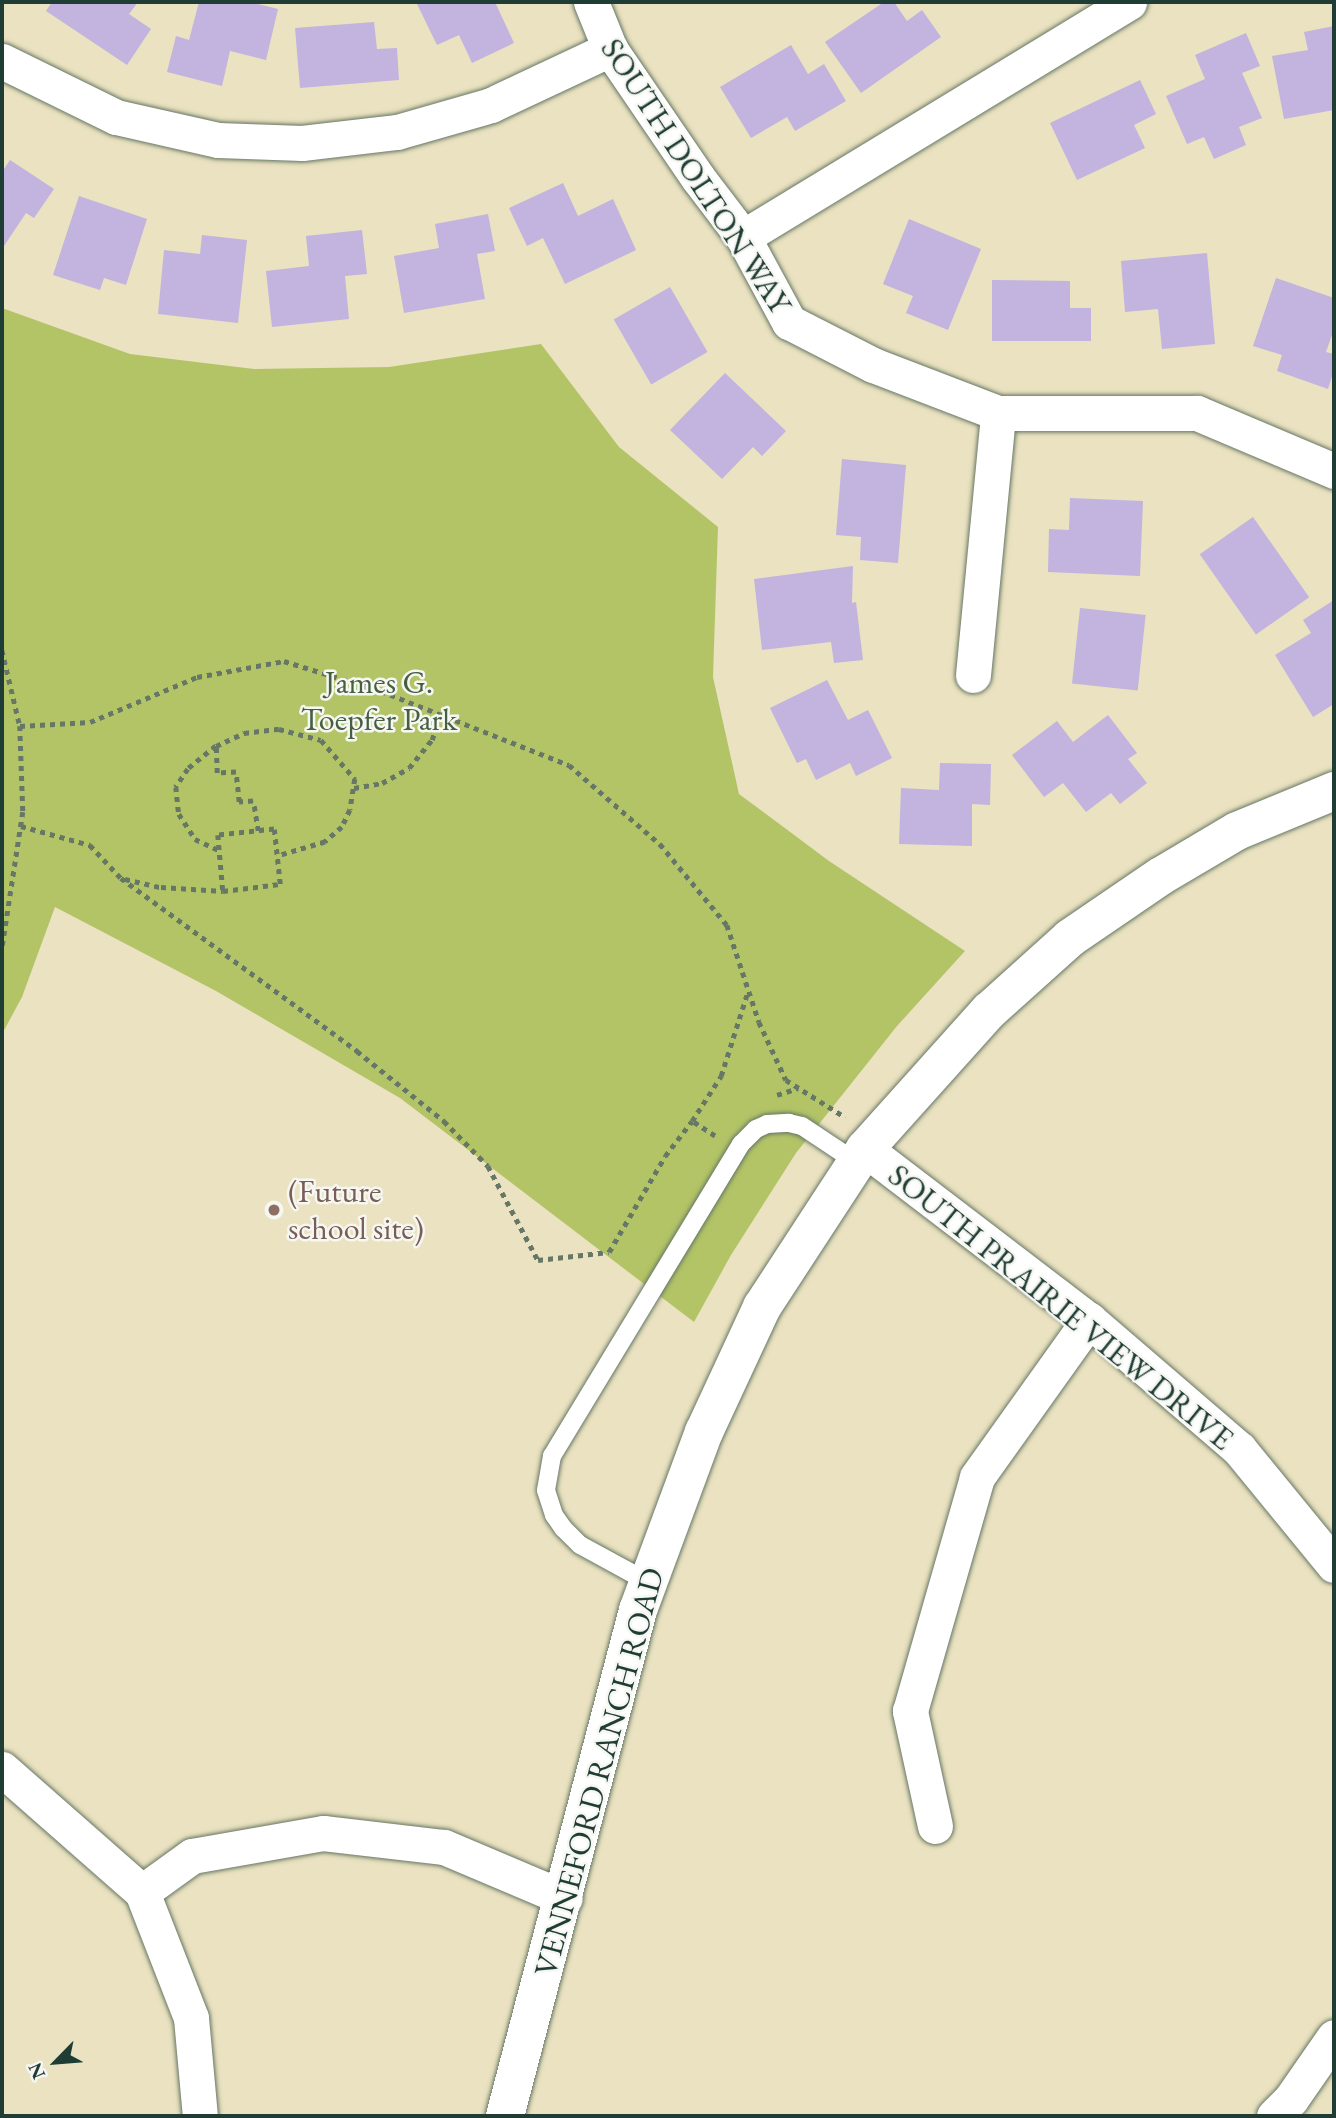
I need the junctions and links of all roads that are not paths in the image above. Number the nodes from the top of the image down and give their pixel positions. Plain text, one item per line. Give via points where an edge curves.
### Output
1 (591, 2) edge
2 (1129, 2) edge
3 (610, 49) junction
4 (2, 61) edge
5 (743, 237) junction
6 (998, 413) junction
7 (1334, 471) edge
8 (973, 675) dead end
9 (1334, 791) edge
10 (866, 1149) junction
11 (1089, 1320) junction
12 (1334, 1565) edge
13 (648, 1583) junction
14 (2, 1769) edge
15 (935, 1826) dead end
16 (142, 1892) junction
17 (565, 1898) junction
18 (1334, 2037) edge
19 (200, 2116) edge
20 (505, 2116) edge
21 (1274, 2116) edge

1 - 3 street, SOUTH DOLTON WAY
2 - 5 street
3 - 4 street via 491,105 397,132 302,143 218,140 116,117
3 - 5 street, SOUTH DOLTON WAY
5 - 6 street, SOUTH DOLTON WAY via 789,322 873,365
6 - 7 street, SOUTH DOLTON WAY via 1197,413
6 - 8 street
9 - 10 street, VENNEFORD RANCH ROAD via 1237,831 1160,876 1070,938 989,1011
10 - 11 street, SOUTH PRAIRIE VIEW DRIVE
10 - 13 street, VENNEFORD RANCH ROAD via 762,1307 704,1432
10 - 13 lane via 789,1123 756,1129 741,1144 558,1444 546,1490 558,1521 580,1545
11 - 12 street, SOUTH PRAIRIE VIEW DRIVE via 1239,1449
11 - 15 street via 977,1477 910,1711
13 - 17 street, VENNEFORD RANCH ROAD
14 - 16 street
16 - 17 street via 192,1856 323,1833 444,1847
16 - 19 street via 191,2018
17 - 20 street, VENNEFORD RANCH ROAD
18 - 21 street

